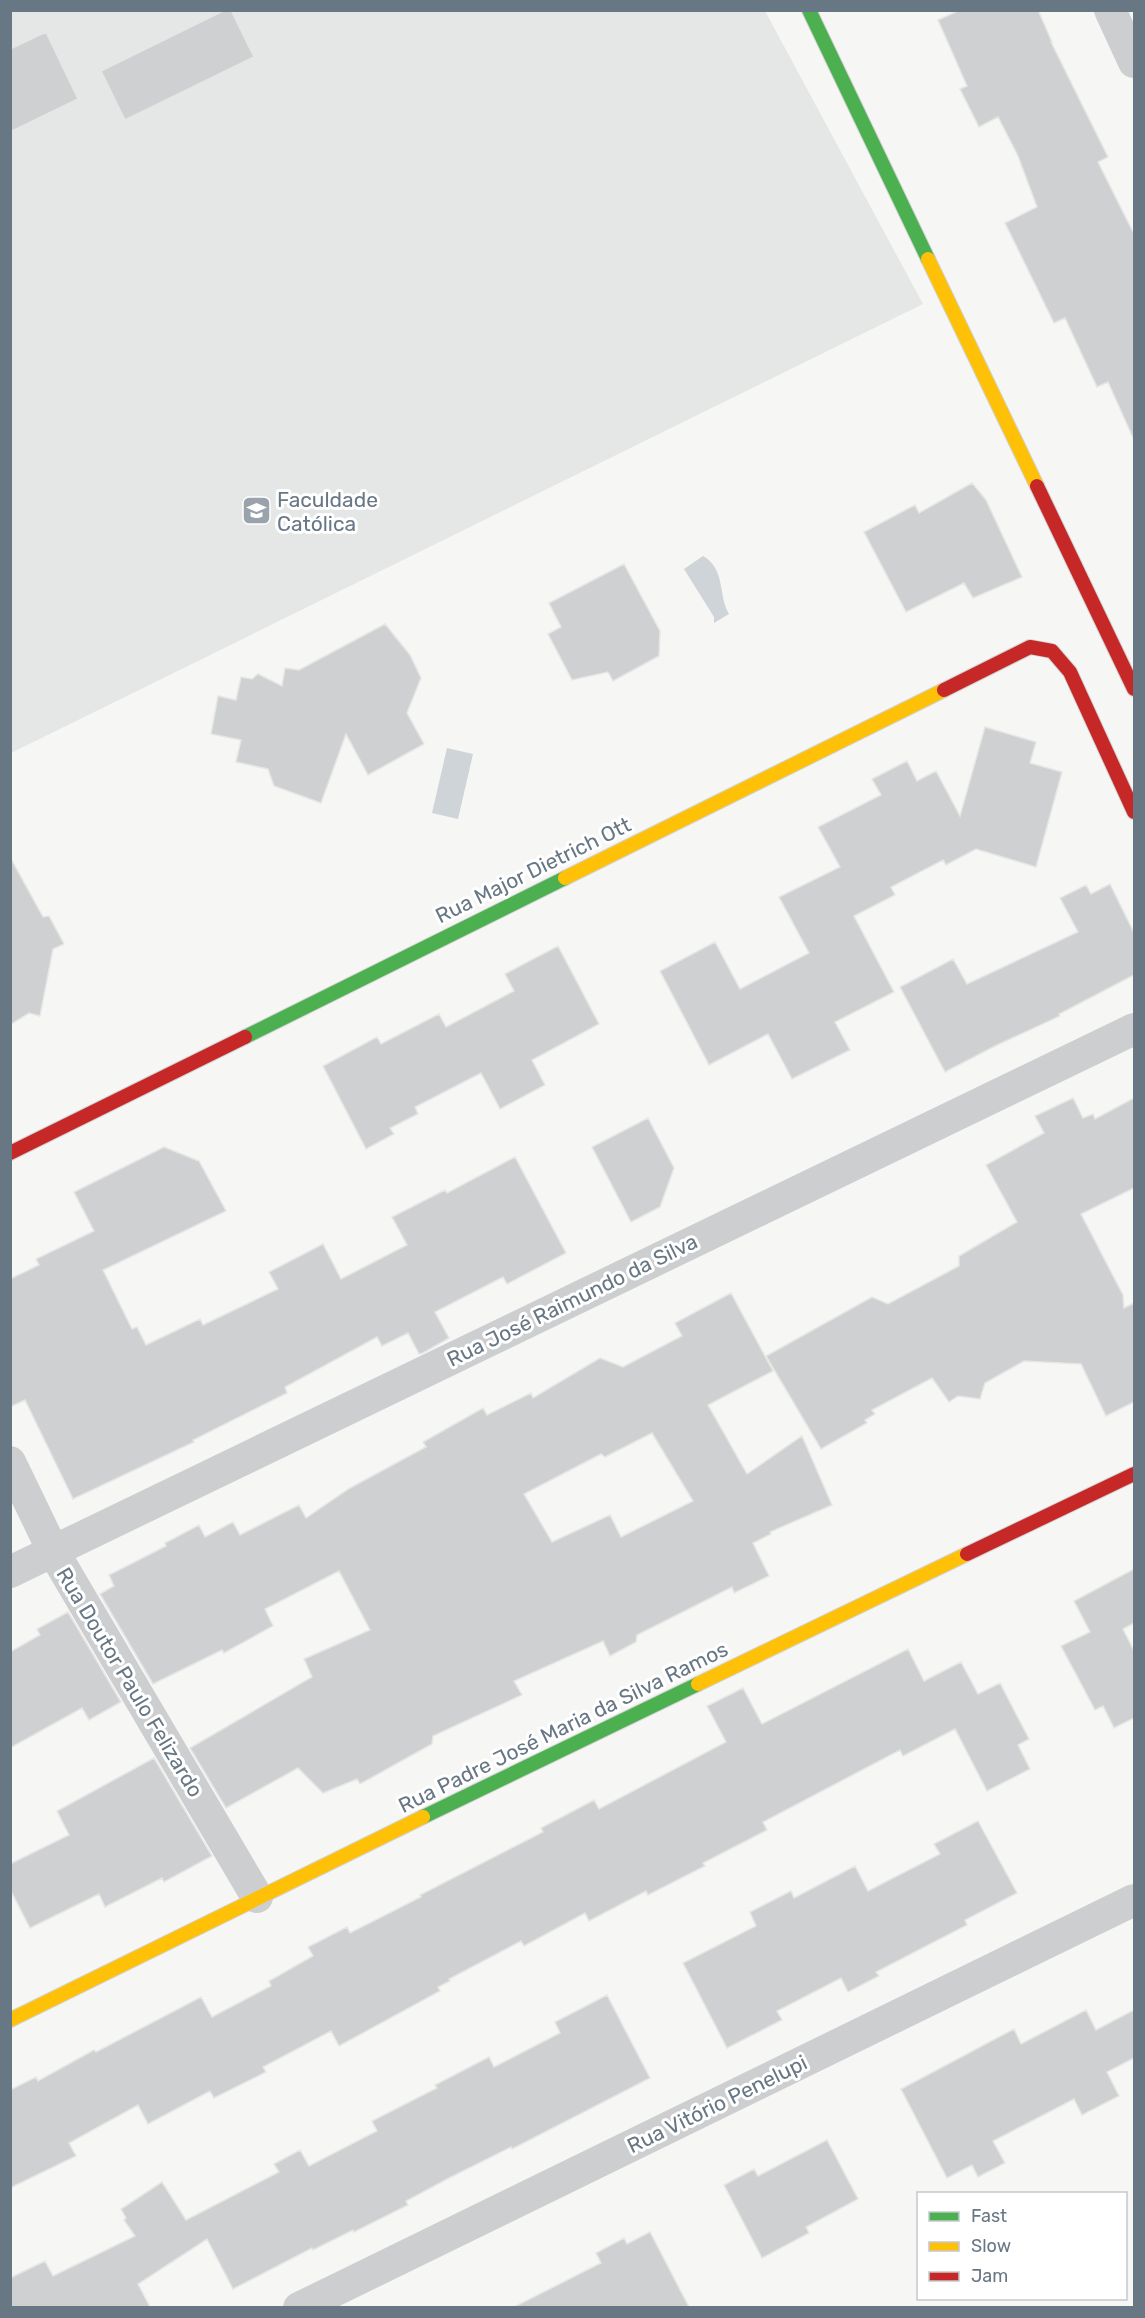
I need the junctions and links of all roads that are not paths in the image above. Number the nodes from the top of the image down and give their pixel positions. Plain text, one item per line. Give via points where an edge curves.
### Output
1 (809, 10) edge
2 (1110, 10) edge
3 (1134, 62) edge
4 (1134, 689) edge
5 (1134, 812) edge
6 (1134, 1029) edge
7 (10, 1153) edge
8 (10, 1462) edge
9 (1134, 1474) edge
10 (53, 1551) junction
11 (10, 1572) edge
12 (257, 1898) junction
13 (1134, 1900) edge
14 (10, 2020) edge
15 (299, 2307) edge

1 - 4 street
2 - 3 street
5 - 7 street, Rua Major Dietrich Ott via 1070,672 1052,651 1030,647
6 - 10 street, Rua José Raimundo da Silva
8 - 10 street, Rua Doutor Paulo Felizardo
9 - 12 street, Rua Padre José Maria da Silva Ramos
10 - 11 street, Rua José Raimundo da Silva
10 - 12 street, Rua Doutor Paulo Felizardo
12 - 14 street, Rua Padre José Maria da Silva Ramos
13 - 15 street, Rua Vitório Penelupi

